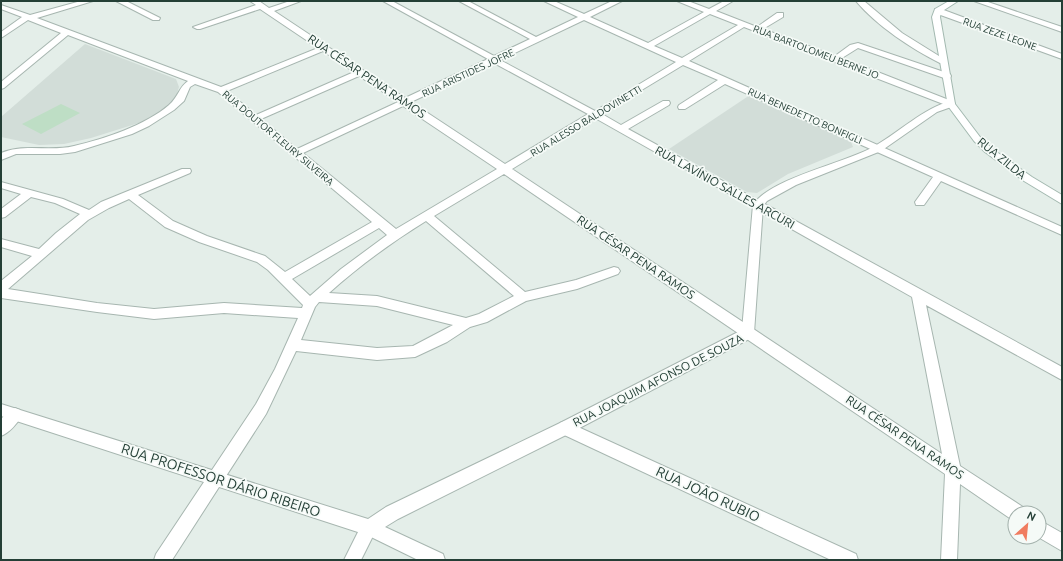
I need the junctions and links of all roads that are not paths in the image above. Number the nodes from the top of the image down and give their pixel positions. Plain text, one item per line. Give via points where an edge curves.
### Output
1 (89, 1) edge
2 (120, 1) edge
3 (297, 1) edge
4 (387, 1) edge
5 (463, 1) edge
6 (548, 1) edge
7 (618, 1) edge
8 (681, 1) edge
9 (730, 1) edge
10 (860, 1) edge
11 (954, 1) edge
12 (978, 1) edge
13 (258, 3) edge
14 (1, 7) edge
15 (269, 10) junction
16 (938, 11) junction
17 (710, 12) junction
18 (780, 15) dead end
19 (584, 17) junction
20 (28, 18) junction
21 (156, 18) dead end
22 (743, 25) junction
23 (196, 27) dead end
24 (757, 30) junction
25 (1062, 30) edge
26 (67, 32) junction
27 (1, 36) edge
28 (537, 40) junction
29 (648, 46) junction
30 (324, 48) junction
31 (1062, 57) edge
32 (836, 59) junction
33 (496, 60) junction
34 (683, 61) junction
35 (943, 61) junction
36 (360, 72) junction
37 (947, 76) junction
38 (725, 80) junction
39 (194, 81) junction
40 (1, 86) edge
41 (221, 90) junction
42 (406, 102) junction
43 (666, 103) dead end
44 (951, 104) junction
45 (682, 107) dead end
46 (596, 115) junction
47 (256, 118) junction
48 (622, 129) junction
49 (878, 149) junction
50 (296, 153) junction
51 (1, 157) edge
52 (506, 169) junction
53 (186, 171) dead end
54 (939, 176) junction
55 (1, 185) edge
56 (29, 193) junction
57 (130, 195) junction
58 (1062, 200) edge
59 (920, 202) dead end
60 (758, 205) junction
61 (1, 214) edge
62 (89, 214) junction
63 (428, 216) junction
64 (379, 223) junction
65 (1062, 232) edge
66 (395, 235) junction
67 (1, 243) edge
68 (42, 254) junction
69 (614, 271) dead end
70 (283, 279) junction
71 (1, 288) edge
72 (1, 293) edge
73 (918, 294) junction
74 (523, 297) junction
75 (310, 305) junction
76 (466, 323) junction
77 (748, 333) junction
78 (292, 345) junction
79 (1062, 374) edge
80 (8, 412) edge
81 (565, 428) junction
82 (1, 429) edge
83 (953, 470) junction
84 (215, 479) junction
85 (1007, 506) edge
86 (369, 528) junction
87 (1047, 533) edge
88 (1062, 543) edge
89 (162, 560) edge
90 (352, 560) edge
91 (437, 560) edge
92 (850, 560) edge
93 (949, 560) edge

1 - 20 street
2 - 21 street
3 - 15 street
4 - 33 street, RUA LAVÍNIO SALLES ARCURI
5 - 28 street
6 - 19 street, RUA BENEDETTO BONFIGLI
7 - 19 street, RUA ARISTIDES JOFRE
8 - 17 street, RUA BARTOLOMEU BERNEJO
9 - 17 street
10 - 35 street via 910,42
11 - 16 street
12 - 25 street
13 - 15 street, RUA CÉSAR PENA RAMOS
13 - 23 street
14 - 20 street, RUA DOUTOR FLEURY SILVEIRA
15 - 30 street, RUA CÉSAR PENA RAMOS
16 - 31 street, RUA ZEZE LEONE
16 - 35 street via 936,17
17 - 22 street, RUA BARTOLOMEU BERNEJO
17 - 29 street
18 - 24 street
19 - 28 street, RUA ARISTIDES JOFRE
19 - 29 street, RUA BENEDETTO BONFIGLI
20 - 26 street, RUA DOUTOR FLEURY SILVEIRA
20 - 27 street
22 - 24 street, RUA BARTOLOMEU BERNEJO
22 - 34 street, RUA ALESSO BALDOVINETTI
24 - 32 street, RUA BARTOLOMEU BERNEJO
26 - 39 street, RUA DOUTOR FLEURY SILVEIRA
26 - 40 street
28 - 33 street, RUA ARISTIDES JOFRE
29 - 34 street, RUA BENEDETTO BONFIGLI
30 - 36 street, RUA CÉSAR PENA RAMOS
30 - 41 street
32 - 37 street via 858,45
32 - 44 street, RUA BARTOLOMEU BERNEJO
33 - 42 street, RUA ARISTIDES JOFRE
33 - 46 street, RUA LAVÍNIO SALLES ARCURI
34 - 38 street, RUA BENEDETTO BONFIGLI
34 - 46 street, RUA ALESSO BALDOVINETTI
35 - 37 street
36 - 42 street, RUA CÉSAR PENA RAMOS
36 - 47 street
37 - 44 street
38 - 45 street
38 - 49 street, RUA BENEDETTO BONFIGLI
39 - 41 street, RUA DOUTOR FLEURY SILVEIRA
39 - 51 street via 186,86 181,99 171,108 129,132 75,149 15,151
41 - 47 street, RUA DOUTOR FLEURY SILVEIRA
42 - 50 street, RUA ARISTIDES JOFRE
42 - 52 street, RUA CÉSAR PENA RAMOS
43 - 48 street
44 - 49 street via 934,110
44 - 58 street, RUA ZILDA via 988,150
46 - 48 street, RUA LAVÍNIO SALLES ARCURI
46 - 52 street, RUA ALESSO BALDOVINETTI
47 - 50 street, RUA DOUTOR FLEURY SILVEIRA
48 - 60 street, RUA LAVÍNIO SALLES ARCURI
49 - 54 street, RUA BENEDETTO BONFIGLI
49 - 60 street via 792,183 763,199
50 - 64 street, RUA DOUTOR FLEURY SILVEIRA
52 - 63 street, RUA ALESSO BALDOVINETTI
52 - 77 street, RUA CÉSAR PENA RAMOS
53 - 57 street
54 - 59 street
54 - 65 street, RUA BENEDETTO BONFIGLI
55 - 56 street
56 - 61 street
56 - 62 street via 59,201
57 - 62 street
57 - 70 street via 169,224 203,239 261,258
60 - 73 street, RUA LAVÍNIO SALLES ARCURI
60 - 77 street, RUA JOAQUIM AFONSO DE SOUZA
62 - 68 street
63 - 66 street
63 - 74 street
64 - 66 street, RUA DOUTOR FLEURY SILVEIRA
64 - 70 street
66 - 75 street via 351,268
67 - 68 street
68 - 71 street
69 - 74 street via 577,284
70 - 75 street
72 - 75 street via 156,314 216,308
73 - 79 street, RUA LAVÍNIO SALLES ARCURI
73 - 83 street
74 - 76 street via 483,318
75 - 76 street via 377,301
75 - 78 street
76 - 78 street via 414,351 377,354
77 - 81 street, RUA JOAQUIM AFONSO DE SOUZA
77 - 83 street, RUA CÉSAR PENA RAMOS
78 - 84 street via 261,409
80 - 82 street
80 - 84 street, RUA PROFESSOR DÁRIO RIBEIRO
81 - 86 street, RUA JOAQUIM AFONSO DE SOUZA via 406,506
81 - 92 street, RUA JOÃO RUBIO
83 - 85 street, RUA CÉSAR PENA RAMOS
83 - 93 street
84 - 86 street, RUA PROFESSOR DÁRIO RIBEIRO
84 - 89 street
86 - 90 street
86 - 91 street, RUA PROFESSOR DÁRIO RIBEIRO
87 - 88 street

